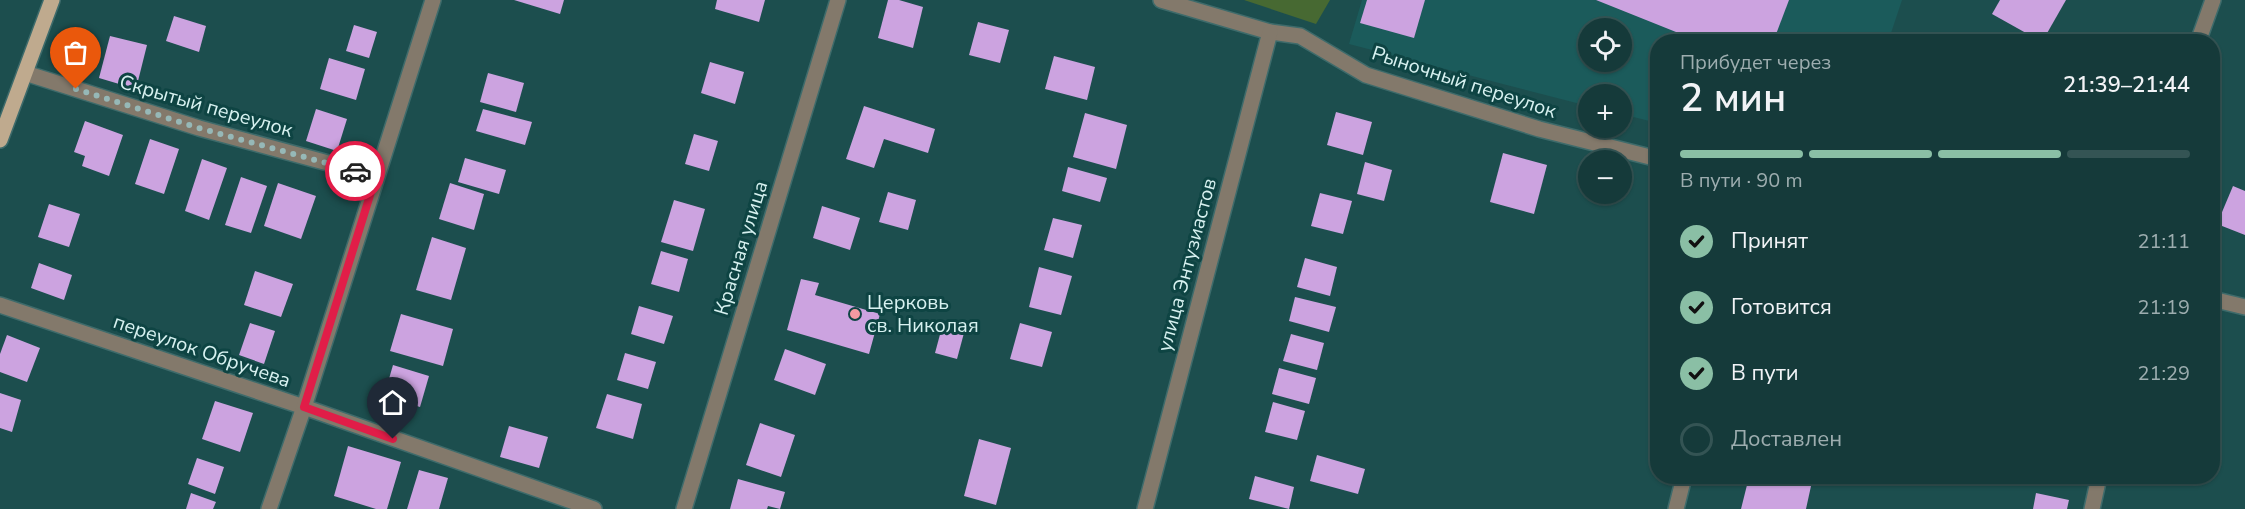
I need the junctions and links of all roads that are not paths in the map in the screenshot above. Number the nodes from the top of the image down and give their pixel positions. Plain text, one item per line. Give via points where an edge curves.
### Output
1 (52, 0) edge
2 (433, 0) edge
3 (838, 0) edge
4 (1161, 0) edge
5 (2213, 0) edge
6 (1270, 33) junction
7 (2201, 34) edge
8 (25, 73) junction
9 (0, 140) edge
10 (1650, 157) edge
11 (376, 176) junction
12 (2220, 301) edge
13 (0, 305) edge
14 (2245, 308) edge
15 (304, 407) junction
16 (1682, 484) edge
17 (2097, 484) edge
18 (269, 509) edge
19 (594, 509) edge
20 (684, 509) edge
21 (1144, 509) edge
22 (1676, 509) edge
23 (2092, 509) edge

1 - 8 main road
2 - 11 street
3 - 20 street, Красная улица
4 - 6 street, Рыночный переулок
5 - 7 street
6 - 10 street, Рыночный переулок via 1300,36 1366,75 1539,129
6 - 21 street, улица Энтузиастов
8 - 9 main road
8 - 11 street, Скрытый переулок via 199,128
11 - 15 street
12 - 14 street
13 - 15 street, переулок Обручева
15 - 18 street
15 - 19 street, переулок Обручева
16 - 22 street
17 - 23 street

